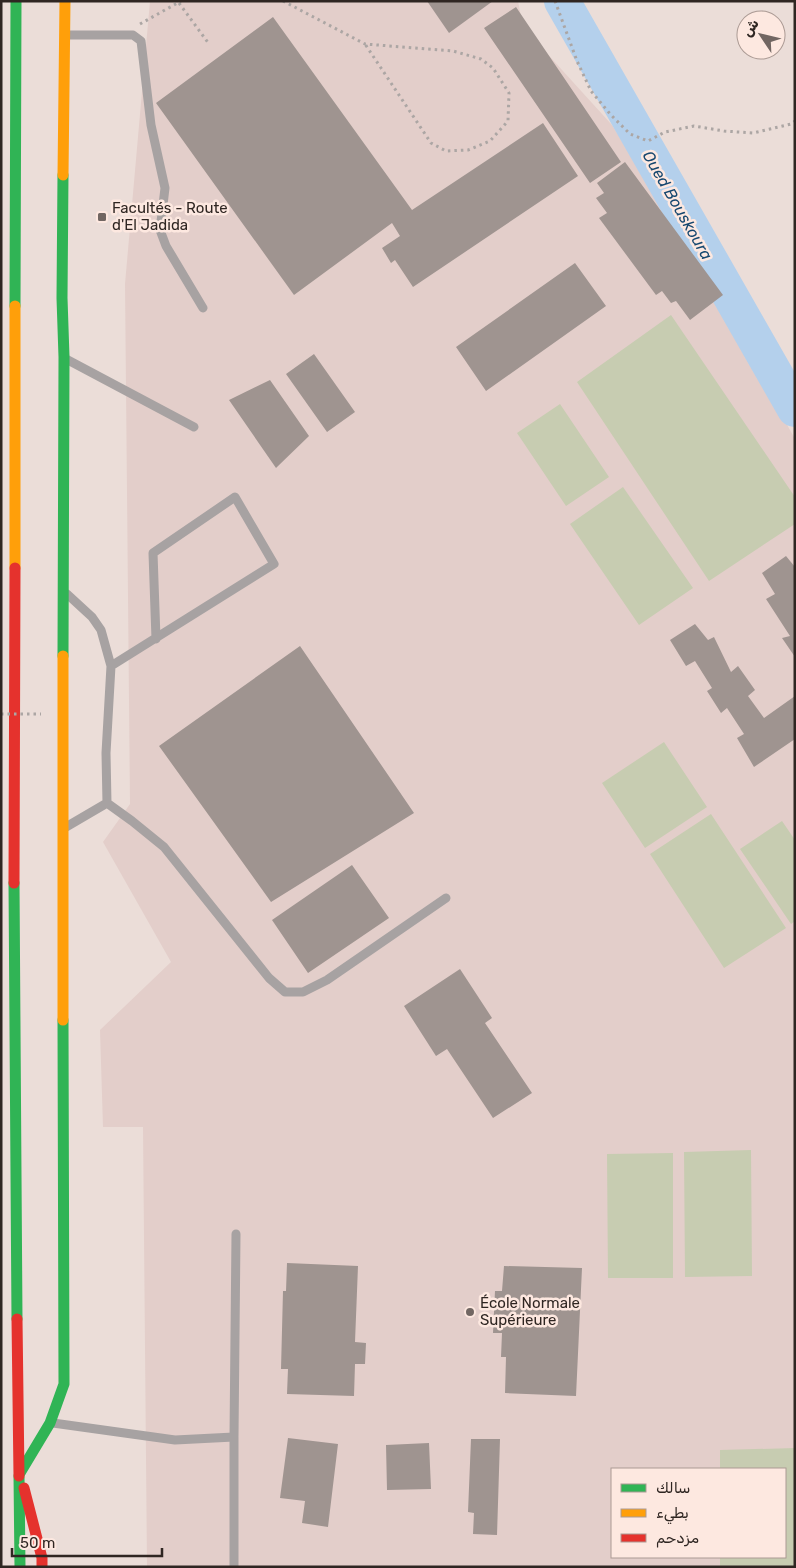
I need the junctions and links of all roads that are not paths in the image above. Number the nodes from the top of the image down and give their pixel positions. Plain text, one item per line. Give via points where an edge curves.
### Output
1 (16, 1) edge
2 (65, 1) edge
3 (28, 18) dead end
4 (65, 36) junction
5 (16, 104) junction
6 (203, 308) dead end
7 (64, 358) junction
8 (194, 426) dead end
9 (63, 590) junction
10 (156, 639) junction
11 (111, 666) junction
12 (107, 803) junction
13 (62, 830) junction
14 (446, 898) dead end
15 (236, 1234) dead end
16 (50, 1423) junction
17 (234, 1437) junction
18 (20, 1473) junction
19 (20, 1567) edge
20 (42, 1567) edge
21 (234, 1567) edge

1 - 5 main road
2 - 4 main road
3 - 5 main road
4 - 6 lane via 133,35 141,42 151,125 165,188 160,230
4 - 7 main road
5 - 18 main road via 14,993
7 - 8 lane
7 - 9 main road
9 - 11 lane via 101,630
9 - 13 main road
10 - 10 lane via 274,564 236,497 153,553
10 - 11 lane
11 - 12 lane
12 - 13 lane
12 - 14 lane via 164,847 269,978 285,992 303,992 326,980
13 - 16 main road via 64,1384
15 - 17 lane
16 - 17 lane via 175,1440
16 - 18 main road
17 - 21 lane
18 - 19 main road
18 - 20 main road

